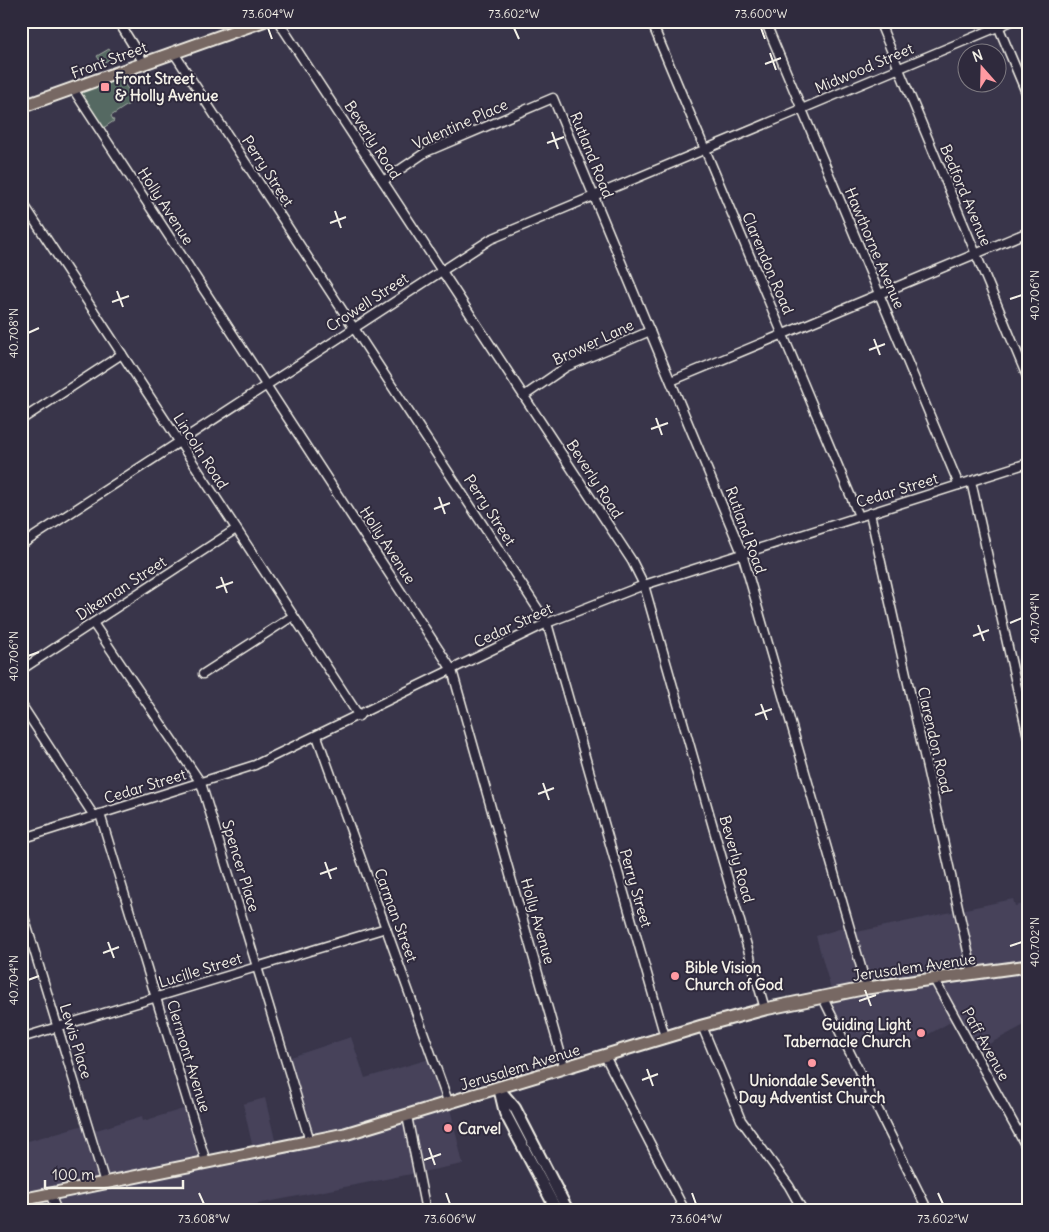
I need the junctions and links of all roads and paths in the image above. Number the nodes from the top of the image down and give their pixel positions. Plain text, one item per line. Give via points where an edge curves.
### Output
1 (118, 21) edge
2 (263, 21) edge
3 (278, 21) edge
4 (651, 21) edge
5 (765, 21) edge
6 (879, 21) edge
7 (1012, 21) edge
8 (243, 24) edge
9 (998, 24) edge
10 (174, 53) junction
11 (144, 63) junction
12 (898, 68) junction
13 (73, 89) junction
14 (21, 90) edge
15 (1028, 97) edge
16 (553, 98) joint
17 (25, 105) edge
18 (802, 109) junction
19 (754, 129) joint
20 (706, 149) junction
21 (383, 181) junction
22 (594, 196) junction
23 (21, 200) edge
24 (1028, 232) edge
25 (976, 254) junction
26 (441, 270) junction
27 (880, 294) junction
28 (354, 327) junction
29 (650, 331) junction
30 (783, 335) junction
31 (122, 354) junction
32 (1028, 379) edge
33 (671, 381) junction
34 (266, 384) junction
35 (524, 396) junction
36 (21, 420) edge
37 (179, 442) junction
38 (1028, 463) edge
39 (971, 481) junction
40 (959, 485) junction
41 (870, 513) junction
42 (860, 516) junction
43 (236, 529) junction
44 (21, 545) edge
45 (742, 553) junction
46 (644, 585) junction
47 (293, 616) junction
48 (92, 623) junction
49 (547, 623) junction
50 (21, 670) edge
51 (452, 670) junction
52 (202, 674) dead end
53 (21, 704) edge
54 (359, 716) junction
55 (318, 736) junction
56 (1028, 737) edge
57 (201, 783) junction
58 (97, 815) junction
59 (21, 839) edge
60 (21, 907) edge
61 (386, 928) junction
62 (1028, 966) edge
63 (257, 967) junction
64 (973, 974) junction
65 (934, 979) junction
66 (867, 988) junction
67 (822, 996) junction
68 (157, 997) junction
69 (765, 1009) junction
70 (702, 1026) junction
71 (57, 1027) junction
72 (665, 1037) junction
73 (21, 1038) edge
74 (605, 1056) junction
75 (565, 1069) junction
76 (499, 1089) junction
77 (449, 1104) junction
78 (407, 1116) junction
79 (310, 1141) junction
80 (1028, 1150) edge
81 (206, 1162) junction
82 (104, 1183) junction
83 (550, 1187) junction
84 (50, 1194) junction
85 (21, 1200) edge
86 (57, 1211) edge
87 (426, 1211) edge
88 (557, 1211) edge
89 (568, 1211) edge
90 (685, 1211) edge
91 (803, 1211) edge
92 (928, 1211) edge

1 - 11 street
2 - 8 main road, Front Street
3 - 21 street, Beverly Road
4 - 20 street, Clarendon Road
5 - 18 street, Hawthorne Avenue
6 - 12 street, Bedford Avenue
7 - 9 street, Midwood Street
8 - 10 main road, Front Street
9 - 12 street, Midwood Street
9 - 15 street
10 - 11 main road, Front Street
10 - 28 street, Perry Street
11 - 13 main road, Front Street
12 - 18 street, Midwood Street
12 - 25 street, Bedford Avenue
13 - 17 main road, Front Street
13 - 34 street, Holly Avenue
14 - 17 street
16 - 21 street, Valentine Place via 426,152
16 - 22 street, Rutland Road
18 - 19 street, Midwood Street
18 - 27 street, Hawthorne Avenue
19 - 20 street, Crowell Street
20 - 22 street, Crowell Street
20 - 30 street, Clarendon Road
21 - 26 street, Beverly Road
22 - 26 street, Crowell Street via 491,238
22 - 29 street, Rutland Road
23 - 31 street, Lincoln Road
24 - 25 street
25 - 27 street
25 - 32 street, Bedford Avenue
26 - 28 street, Crowell Street
26 - 35 street, Beverly Road
27 - 30 street
27 - 40 street, Hawthorne Avenue
28 - 34 street, Crowell Street
28 - 49 street, Perry Street
29 - 33 street, Rutland Road
29 - 35 street, Brower Lane via 566,367
30 - 33 street
30 - 42 street, Clarendon Road
31 - 36 street
31 - 37 street, Lincoln Road
33 - 45 street, Rutland Road
34 - 37 street, Crowell Street
34 - 51 street, Holly Avenue
35 - 46 street, Beverly Road via 632,561
37 - 43 street, Lincoln Road
37 - 44 street, Crowell Street
38 - 39 street, Cedar Street
39 - 40 street, Cedar Street
39 - 56 street
40 - 41 street, Cedar Street
41 - 42 street, Cedar Street
41 - 64 street, Clarendon Road
42 - 45 street, Cedar Street
43 - 47 street, Lincoln Road
43 - 48 street, Dikeman Street
45 - 46 street, Cedar Street
45 - 66 street, Rutland Road
46 - 49 street, Cedar Street
46 - 69 street, Beverly Road
47 - 52 street
47 - 54 street, Lincoln Road
48 - 50 street, Dikeman Street
48 - 57 street, Spencer Place
49 - 51 street, Cedar Street
49 - 72 street, Perry Street
51 - 54 street, Cedar Street
51 - 75 street, Holly Avenue
53 - 58 street, Clermont Avenue
54 - 55 street, Cedar Street
55 - 57 street, Cedar Street via 255,766
55 - 61 street, Carman Street
57 - 58 street, Cedar Street
57 - 63 street, Spencer Place
58 - 59 street, Cedar Street
58 - 68 street, Clermont Avenue
60 - 71 street, Lewis Place
61 - 63 street, Lucille Street
61 - 77 street, Carman Street
62 - 64 main road, Jerusalem Avenue
63 - 68 street, Lucille Street
63 - 79 street, Spencer Place
64 - 65 main road, Jerusalem Avenue
65 - 66 main road, Jerusalem Avenue
65 - 80 street, Paff Avenue
66 - 67 main road, Jerusalem Avenue
67 - 69 main road, Jerusalem Avenue
67 - 92 street
68 - 71 street, Lucille Street
68 - 81 street, Clermont Avenue
69 - 70 main road, Jerusalem Avenue
70 - 72 main road, Jerusalem Avenue
70 - 91 street via 741,1120 789,1186
71 - 73 street, Lucille Street
71 - 82 street, Lewis Place
72 - 74 main road, Jerusalem Avenue
74 - 75 main road, Jerusalem Avenue
74 - 90 street
75 - 76 main road, Jerusalem Avenue
76 - 77 main road, Jerusalem Avenue
76 - 83 street via 505,1113
77 - 78 main road, Jerusalem Avenue
78 - 79 main road, Jerusalem Avenue
78 - 87 street
79 - 81 main road, Jerusalem Avenue
81 - 82 main road, Jerusalem Avenue
82 - 84 main road, Jerusalem Avenue
83 - 88 street
83 - 89 street
84 - 85 main road, Jerusalem Avenue
84 - 86 street

